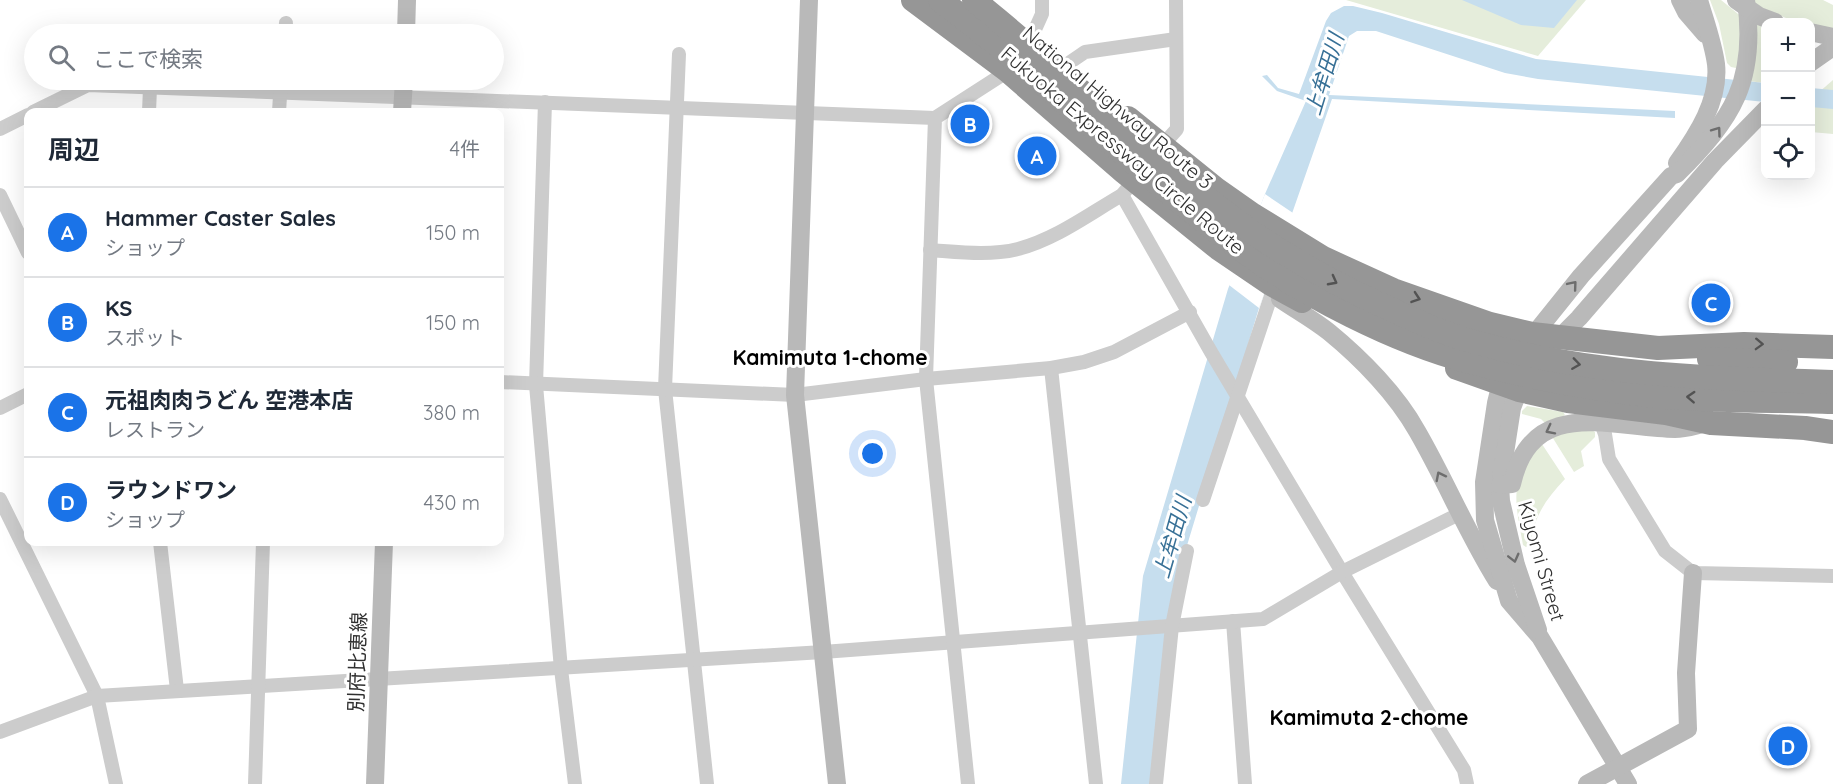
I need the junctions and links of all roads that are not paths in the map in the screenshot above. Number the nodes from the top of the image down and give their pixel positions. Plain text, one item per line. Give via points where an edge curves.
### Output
1 (407, 0) edge
2 (809, 0) edge
3 (913, 0) edge
4 (940, 0) edge
5 (974, 0) edge
6 (989, 0) edge
7 (1042, 0) edge
8 (1176, 0) edge
9 (1680, 0) edge
10 (1699, 0) edge
11 (1736, 0) edge
12 (1746, 0) edge
13 (1764, 18) edge
14 (406, 24) edge
15 (1815, 33) edge
16 (1033, 34) junction
17 (1833, 37) edge
18 (1176, 39) junction
19 (1712, 42) junction
20 (1833, 47) edge
21 (680, 54) dead end
22 (1815, 60) edge
23 (1066, 65) junction
24 (1008, 71) junction
25 (78, 90) edge
26 (150, 90) edge
27 (280, 90) edge
28 (329, 90) edge
29 (403, 96) edge
30 (545, 102) junction
31 (41, 108) edge
32 (149, 108) edge
33 (279, 108) edge
34 (678, 108) junction
35 (807, 113) junction
36 (1761, 114) edge
37 (24, 117) edge
38 (935, 118) junction
39 (0, 129) edge
40 (1162, 146) junction
41 (1671, 176) junction
42 (1128, 187) junction
43 (0, 195) edge
44 (24, 245) edge
45 (930, 250) junction
46 (1270, 289) junction
47 (1190, 312) junction
48 (1532, 334) junction
49 (1558, 336) junction
50 (1833, 347) edge
51 (1658, 348) junction
52 (1833, 363) edge
53 (1050, 368) junction
54 (1833, 375) edge
55 (926, 379) junction
56 (504, 382) edge
57 (1833, 382) edge
58 (536, 385) junction
59 (1510, 387) junction
60 (665, 389) junction
61 (1738, 389) junction
62 (795, 394) junction
63 (1238, 395) junction
64 (24, 396) edge
65 (0, 408) edge
66 (1833, 418) edge
67 (1601, 423) junction
68 (1711, 423) junction
69 (1500, 485) junction
70 (0, 499) edge
71 (1203, 500) dead end
72 (1459, 514) junction
73 (160, 546) edge
74 (263, 546) edge
75 (384, 546) edge
76 (1187, 551) dead end
77 (1342, 572) junction
78 (1693, 573) junction
79 (1833, 576) edge
80 (1509, 601) junction
81 (1233, 621) junction
82 (1170, 626) junction
83 (1078, 634) junction
84 (1540, 637) junction
85 (953, 643) junction
86 (823, 652) junction
87 (694, 659) junction
88 (561, 669) junction
89 (379, 678) junction
90 (258, 685) junction
91 (177, 690) junction
92 (97, 696) junction
93 (0, 732) edge
94 (1618, 766) junction
95 (116, 784) edge
96 (255, 784) edge
97 (375, 784) edge
98 (575, 784) edge
99 (707, 784) edge
100 (837, 784) edge
101 (968, 784) edge
102 (1096, 784) edge
103 (1156, 784) edge
104 (1245, 784) edge
105 (1467, 784) edge
106 (1587, 784) edge
107 (1628, 784) edge

1 - 14 street
2 - 35 street
3 - 24 highway
61 -> 4 highway, Fukuoka Expressway Circle Route, bridge via 1655,396 1547,380 1457,358 1353,316 1243,251
5 -> 61 highway, Fukuoka Expressway Circle Route, bridge via 1206,197 1280,251 1362,297 1473,342 1549,360
6 - 16 highway, National Highway Route 3
7 - 16 street via 1042,14
8 - 18 street
9 - 19 street
10 - 19 street
11 - 13 street, bridge
41 -> 12 street via 1708,142 1737,99 1749,49
15 - 17 street
16 - 23 highway, National Highway Route 3
18 - 23 street via 1085,52
18 - 40 street via 1176,129
19 - 41 street via 1716,80 1708,113
20 - 22 street
21 - 34 street
23 - 40 highway, National Highway Route 3
24 - 38 street
24 - 42 highway
25 - 31 street
26 - 32 street
27 - 33 street
28 - 29 street
29 - 30 street
30 - 34 street
30 - 58 street
34 - 35 street
34 - 60 street
35 - 38 street
35 - 62 street
36 - 49 street via 1715,161 1579,318
37 - 39 street
38 - 45 street
40 -> 48 highway, National Highway Route 3 via 1253,215 1323,258 1393,290 1490,324
48 -> 41 street
42 - 45 street via 1042,241 1017,249 992,253
42 - 46 highway
42 - 47 street
43 - 44 street
45 - 55 street
46 - 59 highway via 1435,360
46 - 63 street
72 -> 46 street via 1417,430 1385,387 1329,332
47 - 53 street via 1114,352
47 - 63 street
48 - 49 highway, National Highway Route 3
48 - 59 street
49 - 51 highway, National Highway Route 3
49 - 59 street
51 -> 50 highway, National Highway Route 3 via 1744,344
51 - 52 highway via 1677,357
53 - 55 street
53 - 83 street
54 - 61 highway, bridge via 1788,371 1754,375
55 - 62 street
55 - 85 street
56 - 58 street
57 - 61 highway, Fukuoka Expressway Circle Route, bridge
58 - 60 street
58 - 88 street
59 - 68 highway via 1568,401 1666,413
59 - 69 street, Kiyomi Street via 1512,408
59 - 80 street, Kiyomi Street via 1496,403 1484,482 1485,520
60 - 62 street
60 - 87 street
61 - 66 highway, Fukuoka Expressway Circle Route, bridge
62 - 86 street
63 - 71 street
63 - 77 street
64 - 65 street
66 - 68 highway via 1805,428
67 - 68 street via 1677,429
67 -> 69 street via 1563,424 1537,437 1523,454 1512,484
67 - 78 street via 1609,459 1659,542
69 -> 84 street, Kiyomi Street via 1516,565
70 - 92 street
72 - 77 street
72 - 80 street
73 - 91 street
74 - 90 street
75 - 89 street, 別府比恵線
76 - 82 street
77 - 81 street via 1263,619
77 - 105 street via 1464,770
78 - 79 street
78 - 94 street via 1686,673 1688,729
80 - 84 street, Kiyomi Street
81 - 82 street
81 - 104 street
82 - 83 street
82 - 103 street
83 - 85 street
83 - 102 street
84 - 94 street, Kiyomi Street
85 - 86 street
85 - 101 street
86 - 87 street
86 - 100 street
87 - 88 street
87 - 99 street
88 - 89 street
88 - 98 street
89 - 90 street
89 - 97 street, 別府比恵線
90 - 91 street
90 - 96 street
91 - 92 street
92 - 93 street
92 - 95 street
94 - 106 street
94 - 107 street, Kiyomi Street

